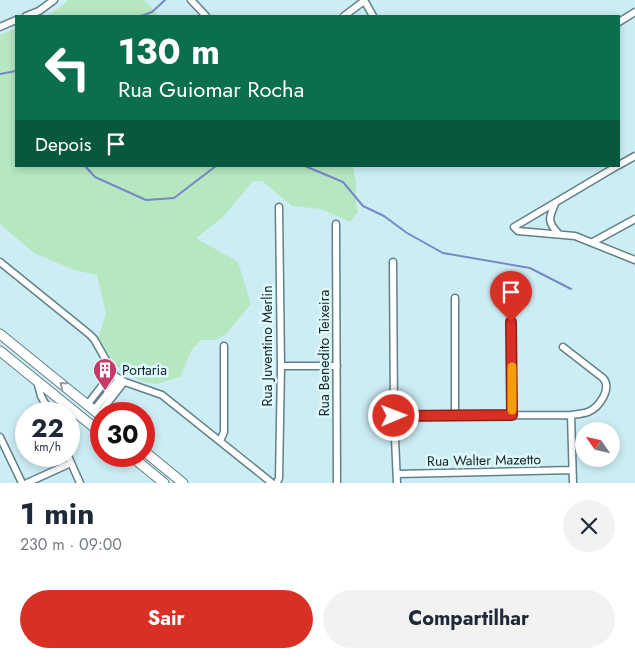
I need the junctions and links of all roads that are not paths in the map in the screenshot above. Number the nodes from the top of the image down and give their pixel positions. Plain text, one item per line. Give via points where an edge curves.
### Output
1 (54, 0) edge
2 (191, 0) edge
3 (364, 1) edge
4 (635, 12) edge
5 (29, 15) edge
6 (205, 15) edge
7 (345, 15) edge
8 (372, 15) edge
9 (15, 20) edge
10 (620, 21) edge
11 (0, 27) edge
12 (635, 156) edge
13 (620, 165) edge
14 (616, 167) edge
15 (556, 202) junction
16 (279, 207) dead end
17 (635, 219) edge
18 (336, 224) dead end
19 (558, 234) junction
20 (593, 242) junction
21 (635, 260) edge
22 (0, 262) edge
23 (393, 262) dead end
24 (455, 298) dead end
25 (511, 322) dead end
26 (0, 334) edge
27 (224, 346) dead end
28 (563, 347) dead end
29 (0, 351) edge
30 (281, 366) junction
31 (337, 366) junction
32 (118, 378) junction
33 (37, 380) junction
34 (53, 394) junction
35 (45, 402) edge
36 (49, 402) edge
37 (63, 402) edge
38 (101, 402) edge
39 (101, 402) edge
40 (90, 407) edge
41 (80, 415) edge
42 (512, 415) junction
43 (572, 415) junction
44 (394, 416) junction
45 (455, 416) junction
46 (90, 423) edge
47 (0, 437) edge
48 (220, 441) junction
49 (155, 459) edge
50 (57, 467) edge
51 (73, 467) edge
52 (144, 467) edge
53 (572, 470) junction
54 (396, 474) junction
55 (22, 483) edge
56 (27, 483) edge
57 (80, 483) edge
58 (164, 483) edge
59 (184, 483) edge
60 (272, 483) edge
61 (277, 483) edge
62 (337, 483) edge
63 (397, 483) edge
64 (573, 483) edge

1 - 5 street
2 - 6 street
3 - 7 street
3 - 8 street
4 - 10 street
9 - 11 street
12 - 13 street
14 - 15 street
15 - 19 street via 550,215 551,226
15 - 19 street via 514,228
16 - 30 street, Rua Juventino Merlin
17 - 20 street
18 - 31 street, Rua Benedito Teixeira
19 - 20 street
20 - 21 street
22 - 32 street via 89,334
23 - 44 street
24 - 45 street
25 - 42 street
40 -> 26 street
27 - 48 street via 224,432
28 - 43 street via 603,378 607,386 594,408
29 - 33 street
30 - 31 street
30 - 61 street, Rua Juventino Merlin via 280,478
31 - 62 street, Rua Benedito Teixeira
32 - 38 street
32 - 39 street
32 - 48 street via 162,395
33 - 34 street
33 - 35 street
34 - 36 street
34 - 37 street
41 - 46 street
42 - 43 street
42 - 45 street
43 - 53 street
44 - 45 street
44 - 54 street
47 - 55 street
48 - 60 street
49 - 59 street
50 - 56 street
51 - 57 street
52 - 58 street
53 - 54 street, Rua Walter Mazetto
53 - 64 street
54 - 63 street

